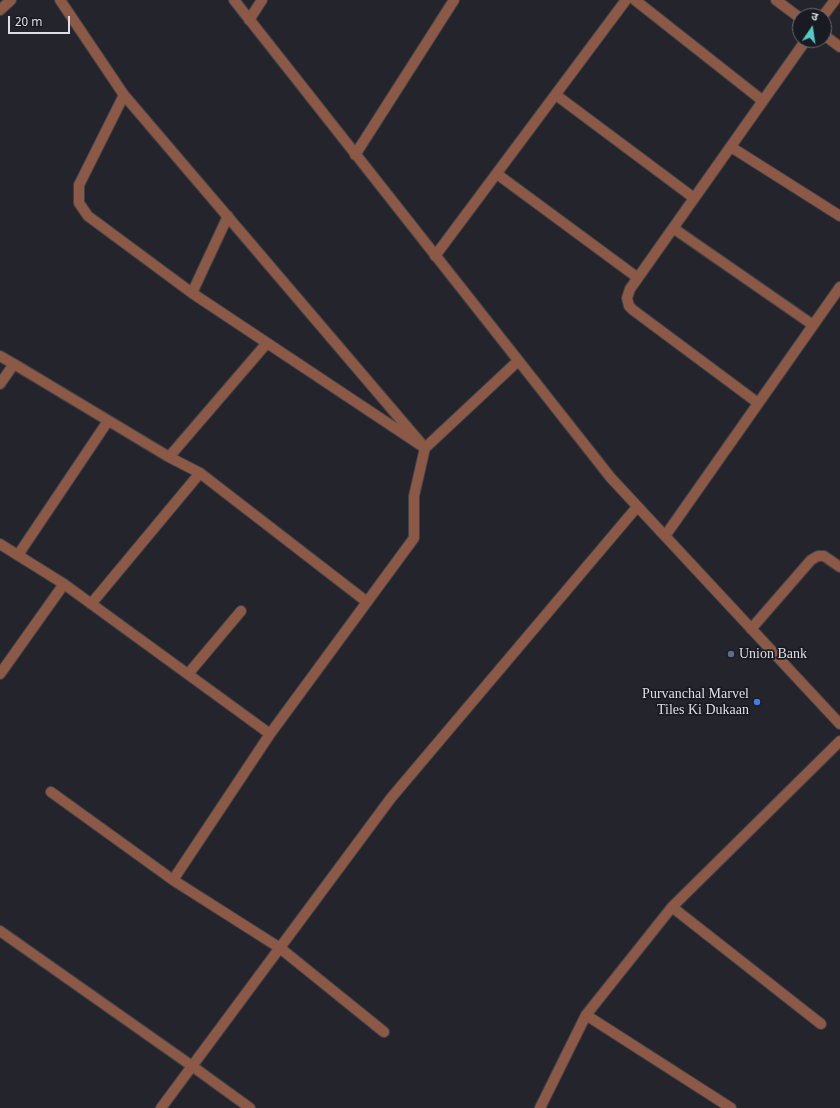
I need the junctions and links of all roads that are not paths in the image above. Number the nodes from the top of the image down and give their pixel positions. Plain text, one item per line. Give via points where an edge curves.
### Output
1 (10, 0) edge
2 (60, 0) edge
3 (234, 0) edge
4 (262, 0) edge
5 (454, 0) edge
6 (626, 0) edge
7 (635, 0) edge
8 (776, 0) edge
9 (0, 10) edge
10 (792, 12) edge
11 (249, 20) junction
12 (800, 48) edge
13 (124, 95) junction
14 (556, 95) junction
15 (763, 101) junction
16 (731, 147) junction
17 (355, 155) junction
18 (497, 174) junction
19 (694, 198) junction
20 (228, 216) junction
21 (840, 216) edge
22 (673, 228) junction
23 (436, 256) junction
24 (638, 278) junction
25 (840, 287) edge
26 (192, 293) junction
27 (813, 325) junction
28 (267, 343) junction
29 (0, 356) edge
30 (518, 361) junction
31 (14, 364) junction
32 (0, 384) edge
33 (758, 403) junction
34 (108, 421) junction
35 (425, 448) junction
36 (169, 457) junction
37 (200, 473) junction
38 (637, 506) junction
39 (665, 536) junction
40 (0, 544) edge
41 (18, 555) junction
42 (840, 567) edge
43 (64, 584) junction
44 (367, 602) junction
45 (91, 604) junction
46 (241, 611) dead end
47 (751, 629) junction
48 (0, 674) edge
49 (188, 674) junction
50 (840, 724) edge
51 (270, 734) junction
52 (840, 741) edge
53 (51, 792) dead end
54 (173, 880) junction
55 (672, 907) junction
56 (0, 930) edge
57 (280, 948) junction
58 (586, 1015) junction
59 (821, 1024) dead end
60 (384, 1032) dead end
61 (192, 1066) junction
62 (161, 1108) edge
63 (250, 1108) edge
64 (540, 1108) edge
65 (731, 1108) edge

1 - 9 street
2 - 13 street
3 - 11 street
4 - 11 street
5 - 17 street
6 - 14 street
7 - 15 street
8 - 10 street
11 - 17 street
12 - 15 street
13 - 20 street
13 - 26 street via 79,185 79,203 88,216
14 - 18 street
14 - 19 street
15 - 16 street
16 - 19 street
16 - 21 street
17 - 23 street
18 - 23 street
18 - 24 street
19 - 22 street
20 - 26 street
20 - 35 street
22 - 24 street
22 - 27 street
23 - 30 street
24 - 33 street via 628,294 629,306
25 - 27 street
26 - 28 street
27 - 33 street
28 - 35 street
28 - 36 street
29 - 31 street
30 - 35 street
30 - 38 street via 611,478
31 - 32 street
31 - 34 street
33 - 39 street
34 - 36 street
34 - 41 street
35 - 44 street via 414,496 414,538
36 - 37 street
37 - 44 street
37 - 45 street
38 - 39 street
38 - 57 street via 391,798
39 - 47 street
40 - 41 street
41 - 43 street
42 - 47 street via 824,556 811,560
43 - 45 street
43 - 48 street
44 - 51 street
45 - 49 street
46 - 49 street
47 - 50 street
49 - 51 street
51 - 54 street
52 - 55 street
53 - 54 street
54 - 57 street
55 - 58 street
55 - 59 street
56 - 61 street
57 - 60 street
57 - 61 street
58 - 64 street
58 - 65 street
61 - 62 street
61 - 63 street

